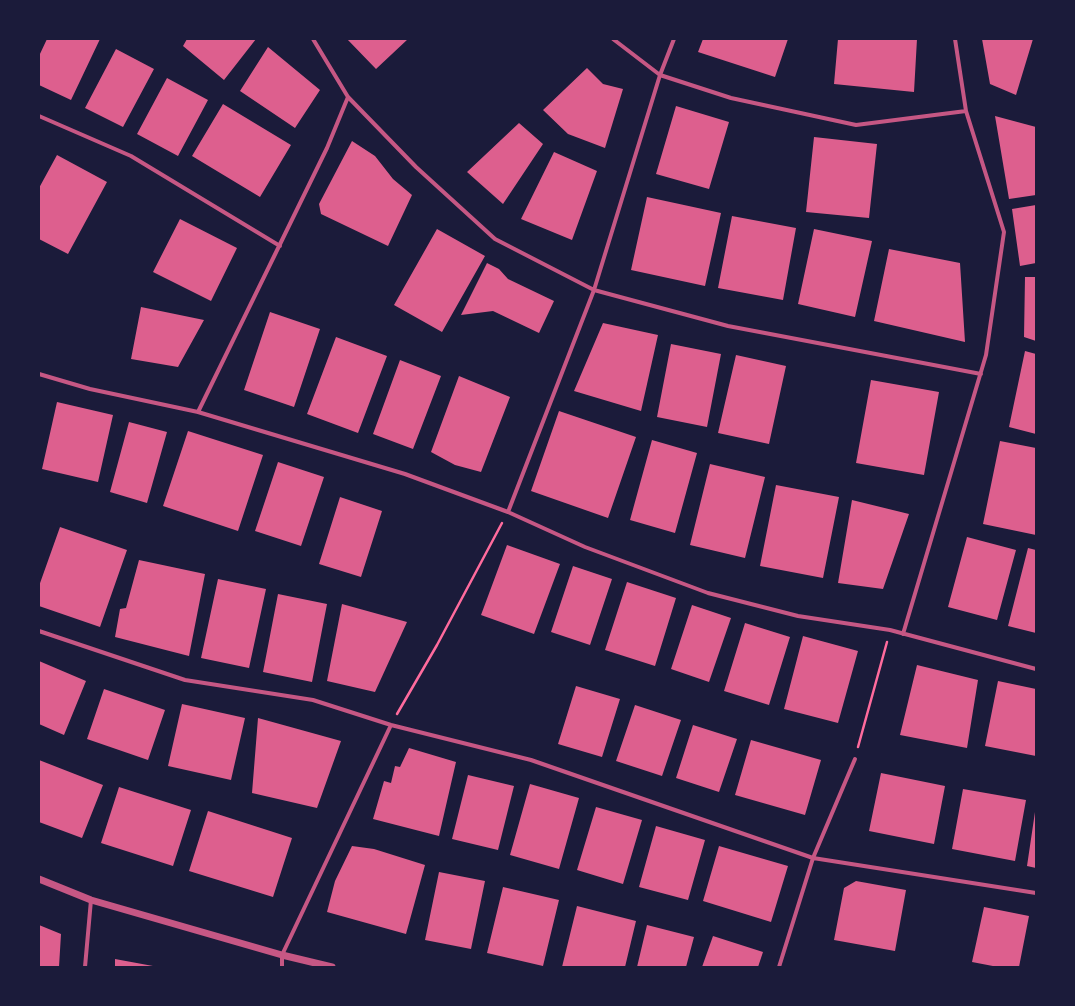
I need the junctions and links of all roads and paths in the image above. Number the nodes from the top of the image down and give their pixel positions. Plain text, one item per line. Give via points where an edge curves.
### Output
1 (312, 39) edge
2 (613, 39) edge
3 (674, 39) edge
4 (955, 39) edge
5 (660, 75) junction
6 (348, 97) junction
7 (966, 111) junction
8 (39, 116) edge
9 (280, 246) junction
10 (594, 290) junction
11 (39, 374) edge
12 (981, 374) junction
13 (198, 412) junction
14 (508, 512) junction
15 (890, 630) junction
16 (39, 631) edge
17 (903, 634) junction
18 (1036, 669) edge
19 (391, 724) junction
20 (855, 759) joint
21 (813, 858) junction
22 (39, 879) edge
23 (1036, 892) edge
24 (91, 900) junction
25 (282, 955) junction
26 (85, 967) edge
27 (282, 967) edge
28 (332, 967) edge
29 (779, 967) edge

1 - 6 street
2 - 5 street
3 - 5 street
4 - 7 street
5 - 7 street via 731,98 856,125
5 - 10 street
6 - 9 street via 327,148
6 - 10 street via 416,167 495,239
7 - 12 street via 1004,232
8 - 9 street via 130,156
9 - 13 street
10 - 12 street via 728,326
10 - 14 street
11 - 13 street via 90,389
12 - 17 street
13 - 14 street via 405,474
14 - 15 street via 585,547 708,593 798,616
14 - 19 path via 437,645
15 - 17 street
15 - 20 path
16 - 19 street via 184,680 313,700
17 - 18 street
19 - 21 street via 531,760
19 - 25 street
20 - 21 street
21 - 23 street
21 - 29 street
22 - 24 street
24 - 25 street
24 - 26 street
25 - 27 street
25 - 28 street

